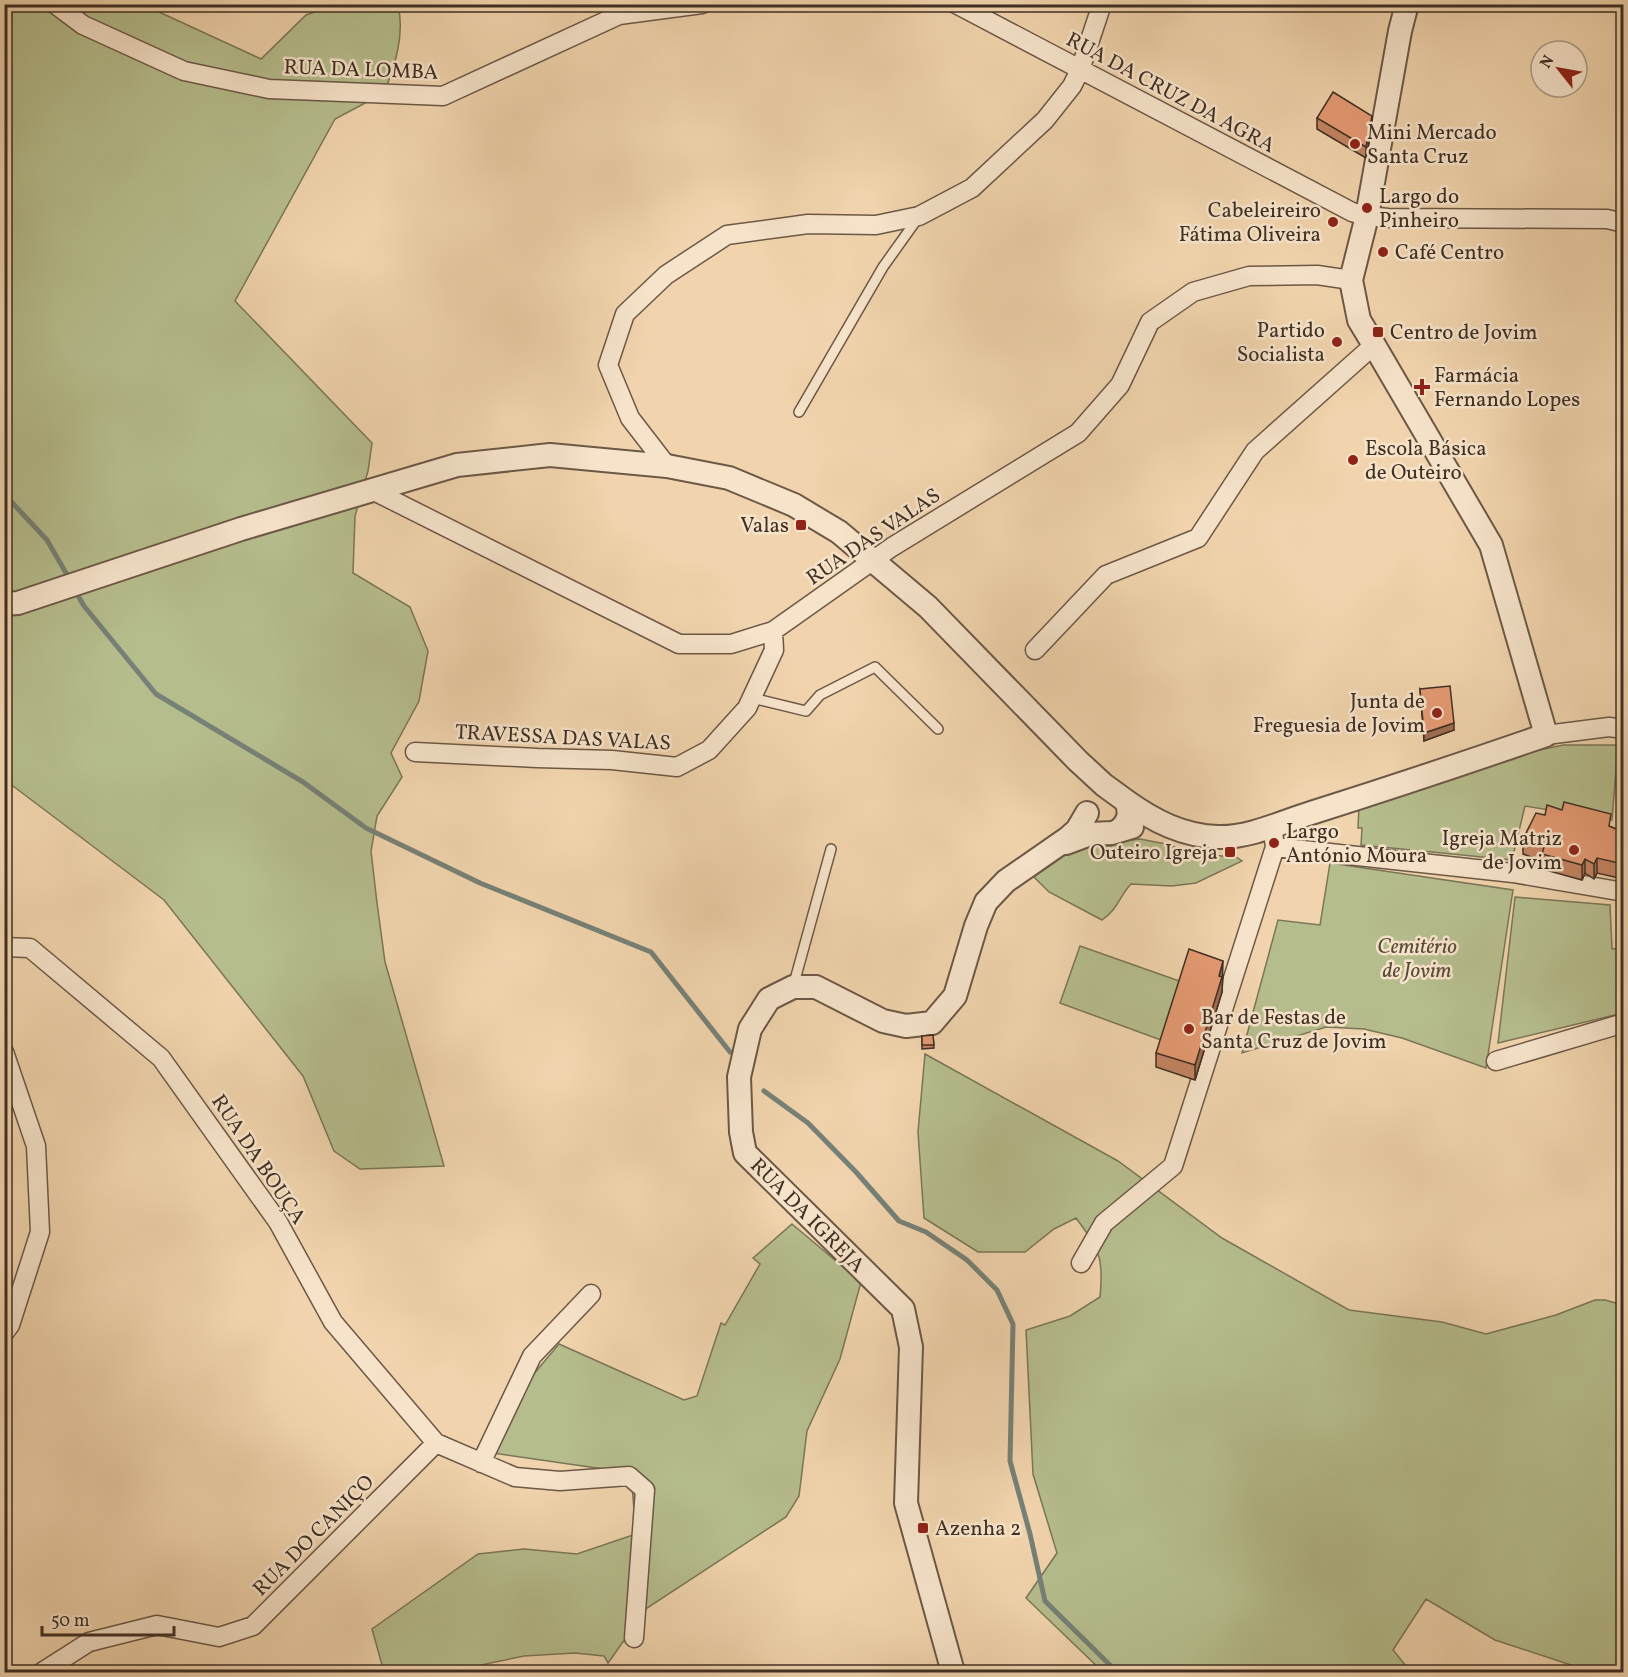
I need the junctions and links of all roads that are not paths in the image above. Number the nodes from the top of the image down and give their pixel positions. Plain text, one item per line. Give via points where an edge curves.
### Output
1 (55, 4) edge
2 (702, 4) edge
3 (956, 4) edge
4 (1102, 4) edge
5 (1407, 4) edge
6 (618, 10) edge
7 (1080, 70) junction
8 (919, 216) junction
9 (1367, 216) junction
10 (1623, 223) edge
11 (1351, 280) junction
12 (1374, 345) junction
13 (799, 412) dead end
14 (668, 466) junction
15 (372, 490) junction
16 (874, 559) junction
17 (4, 604) edge
18 (773, 631) junction
19 (1035, 650) dead end
20 (752, 698) junction
21 (938, 729) dead end
22 (1623, 729) edge
23 (1546, 735) junction
24 (415, 752) dead end
25 (1078, 761) junction
26 (1121, 797) junction
27 (1089, 807) junction
28 (1171, 828) junction
29 (1111, 832) junction
30 (1274, 836) junction
31 (1056, 847) junction
32 (831, 849) dead end
33 (1623, 892) edge
34 (4, 946) edge
35 (793, 987) junction
36 (1623, 1023) edge
37 (4, 1052) edge
38 (1496, 1061) dead end
39 (1081, 1263) dead end
40 (591, 1294) dead end
41 (4, 1333) edge
42 (436, 1443) junction
43 (481, 1463) junction
44 (634, 1638) dead end
45 (42, 1672) edge
46 (953, 1672) edge

1 - 6 street, RUA DA LOMBA via 83,25 184,70 269,89 443,96
2 - 6 street, RUA DA LOMBA
3 - 7 street, RUA DA CRUZ DA AGRA
4 - 7 street
5 - 9 street
7 - 8 street via 1072,87 1045,120 972,188
7 - 9 street, RUA DA CRUZ DA AGRA via 1352,212
8 - 13 lane via 883,267
8 - 14 street via 876,225 808,224 727,235 666,274 625,314 608,365 630,418
9 - 10 street, RUA DA CRUZ DA AGRA via 1607,219
9 - 11 street
11 - 12 street via 1359,320
11 - 16 street, RUA DAS VALAS via 1317,275 1249,276 1193,292 1150,322 1120,385 1078,433
12 - 19 street via 1255,451 1198,538 1106,575
12 - 23 street via 1491,545
14 - 15 street via 550,455 457,465
14 - 16 street via 729,478 794,505
15 - 17 street via 18,603
15 - 18 street, RUA DAS VALAS via 679,644 731,644
16 - 18 street, RUA DAS VALAS
16 - 25 street via 928,607
18 - 20 street, TRAVESSA DAS VALAS via 774,651
20 - 21 lane via 806,711 820,695 875,667
20 - 24 street, TRAVESSA DAS VALAS via 709,750 677,767 612,760
22 - 23 street via 1609,727
23 - 30 street
25 - 26 street
25 - 27 street via 1094,788
26 - 27 street via 1102,792
26 - 28 street
26 - 29 street via 1129,814 1124,826
27 - 29 street via 1092,826
27 - 31 street via 1077,830
28 - 29 street via 1141,826
28 - 30 street via 1220,837
29 - 31 street via 1080,836
30 - 33 street
30 - 39 street via 1173,1166 1104,1223
31 - 35 street via 1005,881 986,902 955,996 932,1023 906,1026 883,1021 816,987
32 - 35 lane
34 - 42 street, RUA DA BOUÇA via 30,948 161,1058 278,1222 333,1322
35 - 46 street, RUA DA IGREJA via 769,999 750,1029 739,1077 745,1153 903,1309 911,1347 906,1503
36 - 38 street
37 - 41 street via 36,1146 40,1232
40 - 43 street via 532,1356
42 - 43 street
42 - 45 street, RUA DO CANIÇO via 253,1626 219,1637 157,1625 89,1642
43 - 44 street via 515,1477 560,1481 629,1476 645,1490

